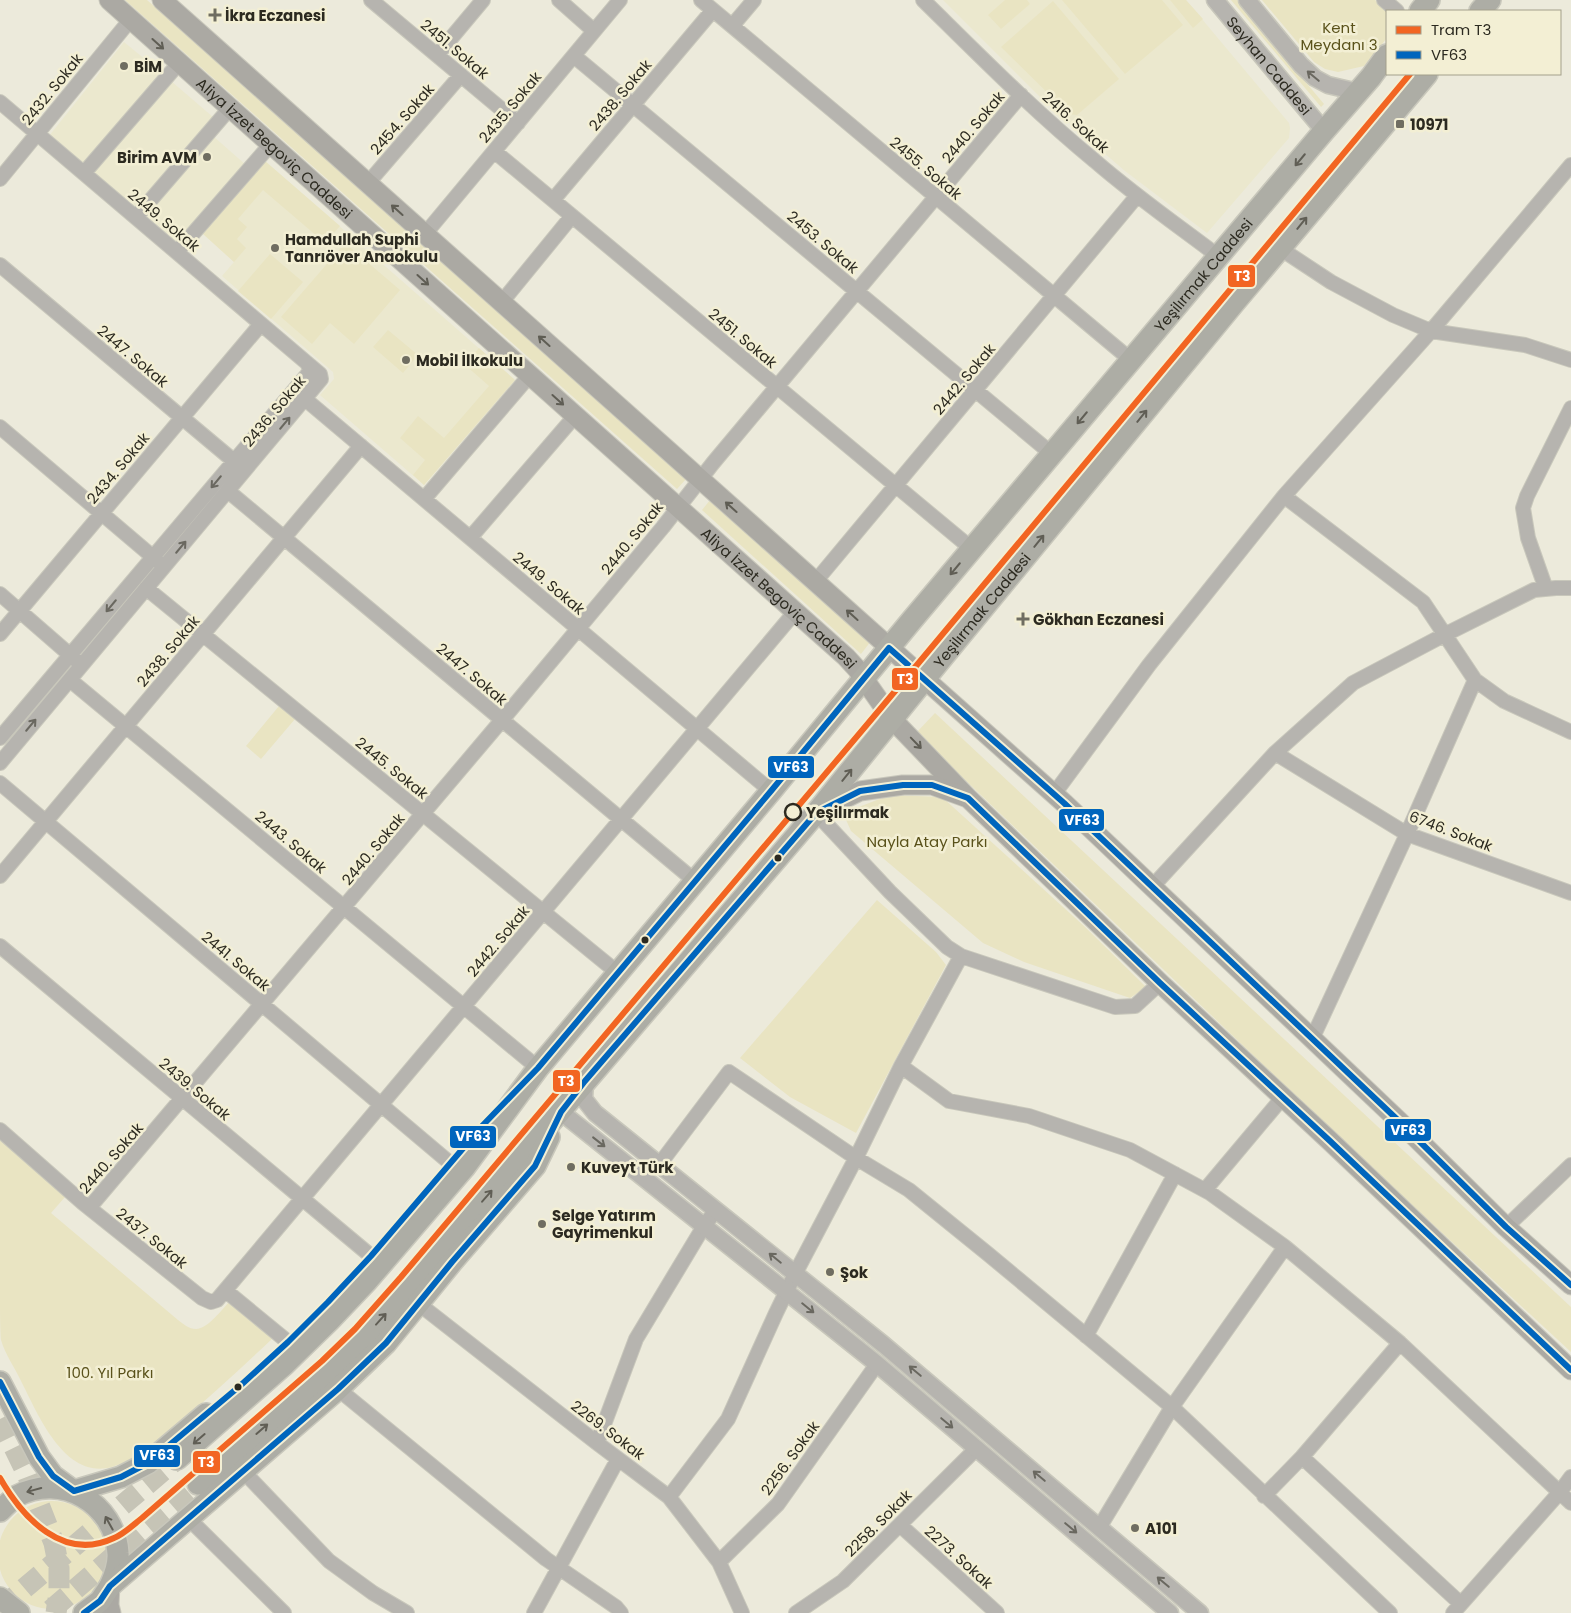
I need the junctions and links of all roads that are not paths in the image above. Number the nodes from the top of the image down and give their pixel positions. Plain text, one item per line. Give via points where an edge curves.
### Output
1 (109, 0) edge
2 (162, 0) edge
3 (371, 0) edge
4 (483, 0) edge
5 (559, 0) edge
6 (620, 0) edge
7 (701, 0) edge
8 (754, 0) edge
9 (923, 0) edge
10 (1215, 0) edge
11 (1247, 0) edge
12 (1384, 0) edge
13 (1429, 0) edge
14 (1490, 0) edge
15 (713, 10) junction
16 (1396, 10) edge
17 (1421, 10) edge
18 (1481, 10) edge
19 (131, 19) junction
20 (732, 26) junction
21 (594, 31) junction
22 (436, 55) junction
23 (574, 56) junction
24 (1386, 56) edge
25 (179, 63) junction
26 (460, 75) junction
27 (1426, 75) edge
28 (1358, 92) junction
29 (1021, 95) junction
30 (0, 102) edge
31 (633, 105) junction
32 (230, 108) junction
33 (518, 123) junction
34 (1324, 130) junction
35 (37, 133) junction
36 (271, 144) junction
37 (494, 151) junction
38 (1568, 173) edge
39 (84, 174) junction
40 (0, 179) edge
41 (368, 184) junction
42 (1137, 196) junction
43 (936, 197) junction
44 (553, 200) junction
45 (572, 216) junction
46 (136, 217) junction
47 (425, 234) junction
48 (1281, 249) junction
49 (177, 252) junction
50 (1218, 256) junction
51 (0, 265) edge
52 (857, 291) junction
53 (1054, 296) junction
54 (501, 303) junction
55 (261, 324) junction
56 (1431, 331) junction
57 (1131, 360) junction
58 (1571, 360) edge
59 (310, 370) junction
60 (530, 375) junction
61 (777, 387) junction
62 (975, 390) junction
63 (305, 399) junction
64 (1571, 408) edge
65 (575, 416) junction
66 (182, 418) junction
67 (0, 427) edge
68 (361, 446) junction
69 (1052, 454) junction
70 (234, 461) junction
71 (245, 471) junction
72 (700, 480) junction
73 (896, 486) junction
74 (228, 492) junction
75 (1284, 496) junction
76 (424, 499) junction
77 (678, 508) junction
78 (102, 514) junction
79 (284, 538) junction
80 (470, 538) junction
81 (972, 549) junction
82 (153, 557) junction
83 (164, 567) junction
84 (815, 582) junction
85 (146, 588) junction
86 (1571, 588) edge
87 (1546, 589) junction
88 (0, 594) edge
89 (19, 611) junction
90 (795, 612) junction
91 (578, 629) junction
92 (0, 634) edge
93 (203, 634) junction
94 (1444, 635) junction
95 (889, 648) junction
96 (70, 655) junction
97 (82, 665) junction
98 (863, 678) junction
99 (70, 680) junction
100 (924, 680) junction
101 (1475, 680) junction
102 (892, 719) junction
103 (502, 720) junction
104 (126, 726) junction
105 (697, 728) junction
106 (1571, 732) edge
107 (0, 738) edge
108 (1275, 753) junction
109 (0, 763) edge
110 (0, 783) edge
111 (771, 791) junction
112 (1054, 794) junction
113 (968, 798) junction
114 (816, 813) junction
115 (423, 814) junction
116 (621, 819) junction
117 (46, 822) junction
118 (1407, 834) junction
119 (0, 876) edge
120 (695, 881) junction
121 (1152, 887) junction
122 (1571, 893) edge
123 (344, 908) junction
124 (543, 912) junction
125 (0, 946) edge
126 (961, 956) junction
127 (618, 973) junction
128 (1160, 983) junction
129 (262, 1004) junction
130 (464, 1006) junction
131 (1312, 1039) junction
132 (901, 1066) junction
133 (538, 1068) junction
134 (585, 1081) junction
135 (1283, 1098) junction
136 (182, 1099) junction
137 (381, 1104) junction
138 (560, 1112) junction
139 (0, 1130) edge
140 (856, 1158) junction
141 (450, 1163) junction
142 (659, 1164) junction
143 (1571, 1164) edge
144 (1175, 1174) junction
145 (1205, 1190) junction
146 (302, 1200) junction
147 (89, 1208) junction
148 (716, 1210) junction
149 (704, 1226) junction
150 (1506, 1227) junction
151 (1284, 1247) junction
152 (371, 1256) junction
153 (795, 1274) junction
154 (1571, 1285) edge
155 (226, 1290) junction
156 (787, 1291) junction
157 (419, 1304) junction
158 (1086, 1336) junction
159 (288, 1342) junction
160 (1400, 1343) junction
161 (877, 1364) junction
162 (1571, 1370) edge
163 (0, 1382) edge
164 (338, 1389) junction
165 (1172, 1407) junction
166 (597, 1443) junction
167 (976, 1448) junction
168 (1302, 1456) junction
169 (177, 1459) tunnel mouth
170 (618, 1459) junction
171 (243, 1471) junction
172 (1571, 1476) edge
173 (198, 1484) tunnel mouth
174 (74, 1491) junction
175 (1560, 1492) junction
176 (1264, 1496) junction
177 (668, 1497) junction
178 (1571, 1502) edge
179 (0, 1511) edge
180 (189, 1519) junction
181 (900, 1524) junction
182 (1099, 1528) junction
183 (718, 1562) junction
184 (558, 1567) junction
185 (110, 1586) junction
186 (0, 1598) edge
187 (1457, 1609) edge
188 (19, 1613) edge
189 (84, 1613) edge
190 (111, 1613) edge
191 (284, 1613) edge
192 (407, 1613) edge
193 (534, 1613) edge
194 (621, 1613) edge
195 (742, 1613) edge
196 (796, 1613) edge
197 (997, 1613) edge
198 (1170, 1613) edge
199 (1200, 1613) edge
200 (1390, 1613) edge

1 - 19 main road, Aliya İzzet Begoviç Caddesi
2 - 41 main road
3 - 22 street, 2451. Sokak
4 - 22 street
5 - 21 street
6 - 21 street, 2435. Sokak
7 - 15 street, 2455. Sokak
8 - 20 street
9 - 29 street, 2416. Sokak
10 - 34 street, Seyhan Caddesi
28 -> 11 street, Seyhan Caddesi via 1328,86 1315,78
12 - 16 street
13 - 17 main road
14 - 18 main road
15 - 20 street, 2455. Sokak
15 - 31 street, 2438. Sokak
19 -> 25 main road, Aliya İzzet Begoviç Caddesi
19 - 35 street, 2432. Sokak
20 - 43 street, 2455. Sokak
21 - 23 street, 2435. Sokak
22 - 26 street, 2451. Sokak
23 - 31 street, 2453. Sokak
23 - 33 street, 2435. Sokak
24 - 28 main road, Yeşilırmak Caddesi
25 - 32 main road, Aliya İzzet Begoviç Caddesi
25 - 39 street
26 - 33 street, 2451. Sokak
26 - 41 street, 2454. Sokak
48 -> 27 main road, Yeşilırmak Caddesi
28 - 34 main road, Yeşilırmak Caddesi
29 - 42 street, 2416. Sokak
29 - 43 street, 2440. Sokak
30 - 35 street, 2449. Sokak
31 - 44 street, 2438. Sokak
31 - 52 street, 2453. Sokak
32 - 36 main road, Aliya İzzet Begoviç Caddesi
32 - 46 street
33 - 37 street, 2435. Sokak
34 -> 50 main road, Yeşilırmak Caddesi
35 - 39 street, 2449. Sokak
35 - 40 street, 2432. Sokak
36 - 49 street
36 -> 60 main road, Aliya İzzet Begoviç Caddesi
37 - 44 street, 2451. Sokak
37 - 47 street, 2435. Sokak
38 - 56 street
39 - 46 street, 2449. Sokak
47 -> 41 main road
42 - 50 street, 2416. Sokak
42 - 53 street, 2442. Sokak
43 - 52 street, 2440. Sokak
43 - 53 street, 2455. Sokak
44 - 45 street, 2451. Sokak
45 - 54 street
45 - 61 street, 2451. Sokak
46 - 49 street, 2449. Sokak
47 - 54 main road
48 - 56 street via 1331,282
100 -> 48 main road, Yeşilırmak Caddesi
49 - 55 street, 2449. Sokak
50 - 57 main road, Yeşilırmak Caddesi
51 - 66 street, 2447. Sokak
52 - 61 street, 2440. Sokak
52 - 62 street, 2453. Sokak
53 - 57 street, 2455. Sokak
53 - 62 street, 2442. Sokak
72 -> 54 main road
55 - 59 street, 2449. Sokak
55 - 66 street, 2434. Sokak
56 - 58 street via 1525,345
56 - 75 street
57 -> 69 main road, Yeşilırmak Caddesi
59 - 63 street, 2436. Sokak via 321,376 321,380
59 - 70 street, 2436. Sokak
60 -> 65 main road, Aliya İzzet Begoviç Caddesi
60 - 76 street
61 - 72 street, 2440. Sokak
61 - 73 street, 2451. Sokak
62 - 69 street, 2453. Sokak
62 - 73 street, 2442. Sokak
63 - 68 street, 2449. Sokak
71 -> 63 street, 2436. Sokak
64 - 87 street via 1523,508 1528,538
65 - 77 main road, Aliya İzzet Begoviç Caddesi
65 - 80 street
66 - 70 street, 2447. Sokak
66 - 78 street, 2434. Sokak
67 - 78 street
68 - 76 street, 2449. Sokak
68 - 79 street, 2438. Sokak
69 - 81 main road, Yeşilırmak Caddesi
70 - 71 street, 2447. Sokak
70 -> 82 street, 2436. Sokak
71 - 74 street, 2436. Sokak
72 - 77 street, 2440. Sokak
84 -> 72 main road
73 - 81 street, 2451. Sokak
73 - 84 street, 2442. Sokak
74 - 79 street, 2447. Sokak
83 -> 74 street, 2436. Sokak
75 - 94 street via 1423,602
75 - 112 street via 1149,665
76 - 80 street, 2449. Sokak
77 - 90 main road, Aliya İzzet Begoviç Caddesi
77 - 91 street, 2440. Sokak
78 - 82 street
78 - 89 street, 2434. Sokak
79 - 93 street, 2438. Sokak
79 - 103 street, 2447. Sokak
80 - 91 street, 2449. Sokak
81 -> 95 main road, Yeşilırmak Caddesi
82 - 83 street
82 -> 96 street, 2436. Sokak
83 - 85 street, 2436. Sokak
95 -> 84 main road
85 - 93 street, 2445. Sokak
85 - 97 street, 2436. Sokak
86 - 87 street
87 - 94 street via 1534,590
88 - 89 street
89 - 92 street, 2434. Sokak
89 - 96 street
90 - 98 main road, Aliya İzzet Begoviç Caddesi via 846,658
90 - 105 street, 2442. Sokak
91 - 103 street, 2440. Sokak
91 - 105 street, 2449. Sokak
93 - 104 street, 2438. Sokak
93 - 115 street, 2445. Sokak
94 - 101 street
94 - 108 street via 1353,683
95 - 98 main road, Yeşilırmak Caddesi
95 - 100 main road
96 - 97 street
96 - 107 street, 2436. Sokak
97 - 99 street, 2436. Sokak
98 - 102 main road, Aliya İzzet Begoviç Caddesi
98 - 111 main road, Yeşilırmak Caddesi
99 - 104 street, 2443. Sokak
109 -> 99 street, 2436. Sokak
100 - 102 main road, Yeşilırmak Caddesi
100 - 112 main road
101 - 106 street via 1504,702
101 - 118 street
102 -> 113 main road, Aliya İzzet Begoviç Caddesi
114 -> 102 main road, Yeşilırmak Caddesi
103 - 115 street, 2440. Sokak
103 - 116 street, 2447. Sokak
104 - 117 street, 2438. Sokak
104 - 123 street, 2443. Sokak
105 - 111 street, 2449. Sokak
105 - 116 street, 2442. Sokak
108 - 118 street, 6746. Sokak
108 - 121 street
110 - 117 street, 2441. Sokak
111 - 120 main road, Yeşilırmak Caddesi
112 - 121 main road
113 - 114 main road via 932,785 903,785 860,791
113 - 128 main road, Aliya İzzet Begoviç Caddesi
114 - 126 street via 890,892 947,947
114 - 134 main road, Yeşilırmak Caddesi
115 - 123 street, 2440. Sokak
115 - 124 street, 2445. Sokak
116 - 120 street, 2447. Sokak
116 - 124 street, 2442. Sokak
117 - 119 street, 2438. Sokak
117 - 129 street, 2441. Sokak
118 - 122 street, 6746. Sokak
118 - 131 street
120 - 127 main road, Yeşilırmak Caddesi
121 - 131 main road
123 - 129 street, 2440. Sokak
123 - 130 street, 2443. Sokak
124 - 127 street, 2445. Sokak
124 - 130 street, 2442. Sokak
125 - 136 street, 2439. Sokak
126 - 128 street via 1115,1007 1135,1006
126 - 132 street
127 - 133 main road, Yeşilırmak Caddesi
128 - 135 main road, Aliya İzzet Begoviç Caddesi
129 - 136 street, 2440. Sokak
129 - 137 street, 2441. Sokak
130 - 133 street, 2443. Sokak
130 - 137 street, 2442. Sokak
131 - 150 main road
132 - 140 street
132 - 144 street via 950,1101 1029,1116 1130,1150
133 - 141 main road
133 -> 169 main road via 464,1168 367,1282 284,1364
134 - 138 main road, Yeşilırmak Caddesi
134 - 142 street via 584,1099 595,1113
135 - 145 street
135 - 162 main road, Aliya İzzet Begoviç Caddesi
136 - 146 street, 2439. Sokak
136 - 147 street, 2440. Sokak
137 - 141 street, 2441. Sokak
137 - 146 street, 2442. Sokak
138 -> 149 street
138 - 157 main road via 535,1166
173 -> 138 main road, Yeşilırmak Caddesi via 324,1376 367,1334
139 - 147 street, 2437. Sokak
140 - 142 street via 729,1072
140 - 153 street
140 - 158 street via 909,1190
141 - 152 main road
142 - 148 street
143 - 150 street
144 - 145 street
144 - 158 street
145 - 151 street
146 - 152 street, 2439. Sokak
146 - 155 street, 2442. Sokak
147 - 155 street, 2437. Sokak via 202,1298 211,1302
148 - 149 street
153 -> 148 street
149 - 156 street
149 - 166 street via 636,1338
150 - 154 main road
151 - 160 street
151 - 165 street
152 - 159 main road
153 - 156 street
182 -> 153 street via 884,1345
155 - 159 street
156 -> 161 street
156 - 177 street via 728,1420
157 - 164 main road via 386,1343
157 - 166 street, 2269. Sokak
158 - 165 street
159 - 174 main road via 148,1463 121,1477
160 - 168 street
160 - 175 street
161 -> 167 street
161 - 183 street, 2256. Sokak via 778,1504
163 - 174 main road via 39,1457 53,1476
164 - 171 main road
164 - 184 street
165 - 176 street
165 - 182 street
166 - 170 street, 2269. Sokak
167 - 181 street, 2258. Sokak
167 -> 198 street
168 - 176 street
168 - 187 street
170 - 177 street, 2269. Sokak
170 - 184 street
171 - 180 main road
171 - 192 street via 329,1561
172 - 175 street
174 -> 179 main road via 56,1487 37,1489 19,1495
185 -> 174 main road via 118,1554 113,1528 104,1513
175 - 178 street
175 - 187 street
176 - 200 street
177 - 183 street, 2269. Sokak
180 - 185 main road
180 - 191 street
181 - 196 street, 2258. Sokak via 843,1581
181 - 197 street, 2273. Sokak
199 -> 182 street
183 - 195 street, 2269. Sokak
184 - 193 street
184 - 194 street
185 - 189 main road via 100,1600
185 - 190 main road
186 - 188 main road

